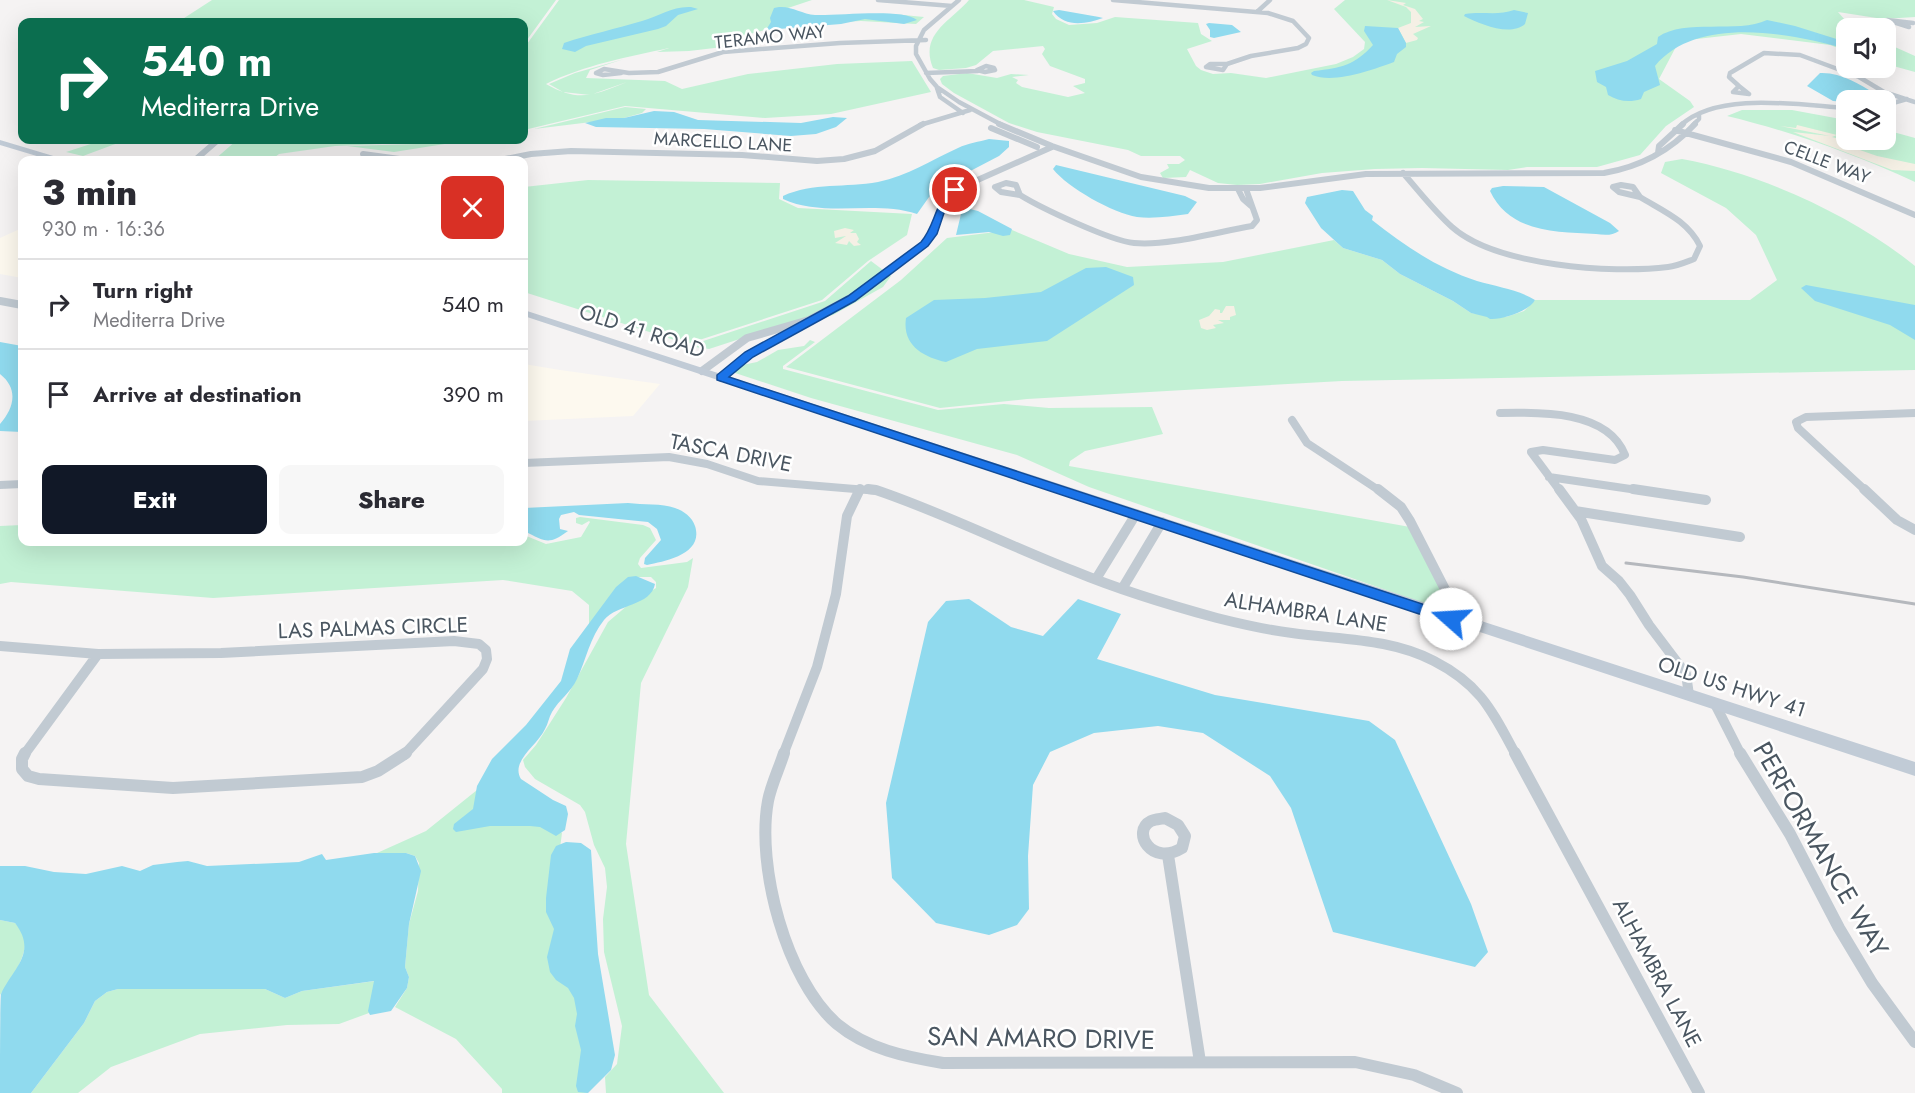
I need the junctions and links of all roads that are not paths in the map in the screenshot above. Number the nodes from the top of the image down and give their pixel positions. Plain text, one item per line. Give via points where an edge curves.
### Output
1 (878, 0) edge
2 (898, 0) edge
3 (960, 0) edge
4 (1113, 0) edge
5 (1270, 0) edge
6 (951, 7) junction
7 (1258, 11) junction
8 (1912, 24) edge
9 (929, 27) junction
10 (1915, 32) edge
11 (917, 42) junction
12 (1227, 64) dead end
13 (978, 69) dead end
14 (621, 73) dead end
15 (926, 73) junction
16 (1739, 86) dead end
17 (1913, 99) edge
18 (1896, 103) edge
19 (1896, 103) edge
20 (1836, 107) edge
21 (968, 112) junction
22 (1699, 114) junction
23 (976, 120) dead end
24 (984, 124) dead end
25 (1674, 131) junction
26 (1686, 134) junction
27 (0, 142) edge
28 (213, 144) edge
29 (1036, 147) junction
30 (1044, 147) junction
31 (1658, 153) junction
32 (363, 154) dead end
33 (44, 156) edge
34 (200, 156) edge
35 (378, 156) edge
36 (521, 156) edge
37 (1125, 171) junction
38 (990, 173) junction
39 (1409, 176) junction
40 (1239, 191) junction
41 (1247, 191) junction
42 (1020, 195) dead end
43 (1640, 197) dead end
44 (1251, 206) junction
45 (1915, 215) edge
46 (0, 301) edge
47 (18, 304) edge
48 (528, 314) edge
49 (809, 320) junction
50 (702, 371) junction
51 (721, 378) junction
52 (1500, 413) dead end
53 (1915, 413) edge
54 (1292, 420) dead end
55 (528, 463) edge
56 (1549, 477) junction
57 (18, 484) edge
58 (0, 485) edge
59 (860, 489) junction
60 (1706, 500) dead end
61 (1575, 511) junction
62 (1136, 514) junction
63 (1162, 522) junction
64 (1915, 530) edge
65 (1740, 537) dead end
66 (1096, 579) junction
67 (1122, 589) junction
68 (1451, 619) junction
69 (0, 646) edge
70 (1535, 646) joint
71 (98, 654) junction
72 (1689, 695) junction
73 (1715, 704) junction
74 (1915, 769) edge
75 (1168, 855) dead end
76 (1915, 1042) edge
77 (1200, 1062) junction
78 (1457, 1093) edge
79 (1699, 1093) edge

1 - 2 street
2 - 6 street
3 - 6 street
4 - 7 street
5 - 7 street
6 - 9 street
7 - 12 street via 1293,21 1308,35 1308,41 1298,48
8 - 10 street
9 - 11 street
9 - 11 street, TERAMO WAY via 926,42
11 - 14 street, TERAMO WAY via 737,51 672,69
11 - 15 street via 915,50
13 - 15 street
15 - 21 street via 940,97
16 - 17 street via 1729,77 1731,73 1757,55 1777,52 1813,58
17 - 18 street
17 - 19 street
20 - 22 street via 1758,103 1717,107
21 - 23 street
21 - 30 street
21 - 36 street, MARCELLO LANE via 915,127 870,153 826,161 742,155 571,152
22 - 25 street
22 - 26 street
24 - 29 street
25 - 26 street, CELLE WAY
25 - 31 street via 1659,146
26 - 31 street
26 - 45 street, CELLE WAY via 1765,154 1826,175
27 - 33 street
28 - 34 street
29 - 30 street
29 - 38 street
30 - 37 street
30 - 37 street via 1103,169
30 - 38 street
31 - 39 street via 1641,164 1605,172
32 - 35 street
37 - 40 street via 1201,191
38 - 49 street via 949,194 933,234 924,244 852,298
39 - 41 street via 1342,177 1281,191
39 - 43 street via 1460,233 1532,260 1575,267 1646,270 1678,266 1694,259 1700,246 1692,231
40 - 41 street
40 - 44 street
41 - 44 street
42 - 44 street via 1110,237 1133,243 1248,228 1257,220
46 - 47 street
48 - 50 street, OLD 41 ROAD
49 - 50 street via 747,338
49 - 51 street via 749,355
50 - 51 street, OLD 41 ROAD
51 - 62 street, OLD 41 ROAD
52 - 56 street via 1555,412 1581,418 1624,451 1622,459 1616,460 1532,451
53 - 64 street via 1806,417 1796,422 1897,520
54 - 68 street via 1307,443 1401,507 1452,603
55 - 59 street, TASCA DRIVE via 669,457 707,464 758,482
56 - 60 street
56 - 61 street
57 - 58 street
59 - 66 street, ALHAMBRA LANE via 876,490 918,504 1024,552
59 - 77 street, SAN AMARO DRIVE via 846,516 836,594 817,667 768,801 765,857 781,930 804,984 837,1024 873,1046 909,1058 943,1063
61 - 65 street
61 - 72 street via 1602,566 1620,581 1686,674
62 - 63 street, OLD 41 ROAD
62 - 66 street
63 - 67 street
63 - 68 street, OLD 41 ROAD
66 - 67 street, ALHAMBRA LANE
67 - 79 street, ALHAMBRA LANE via 1218,618 1292,633 1378,642 1407,650 1448,668 1476,689 1506,734
68 - 70 street, OLD 41 ROAD
69 - 71 street
70 - 72 street, OLD US HWY 41
71 - 71 street, LAS PALMAS CIRCLE via 221,653 454,641 479,644 486,650 487,659 476,679 405,754 362,777 173,788 28,776 22,769 28,748
72 - 73 street, OLD US HWY 41
73 - 74 street, OLD US HWY 41
73 - 76 street, PERFORMANCE WAY via 1839,928 1872,983
75 - 77 street
77 - 78 street, SAN AMARO DRIVE via 1355,1062 1414,1075

